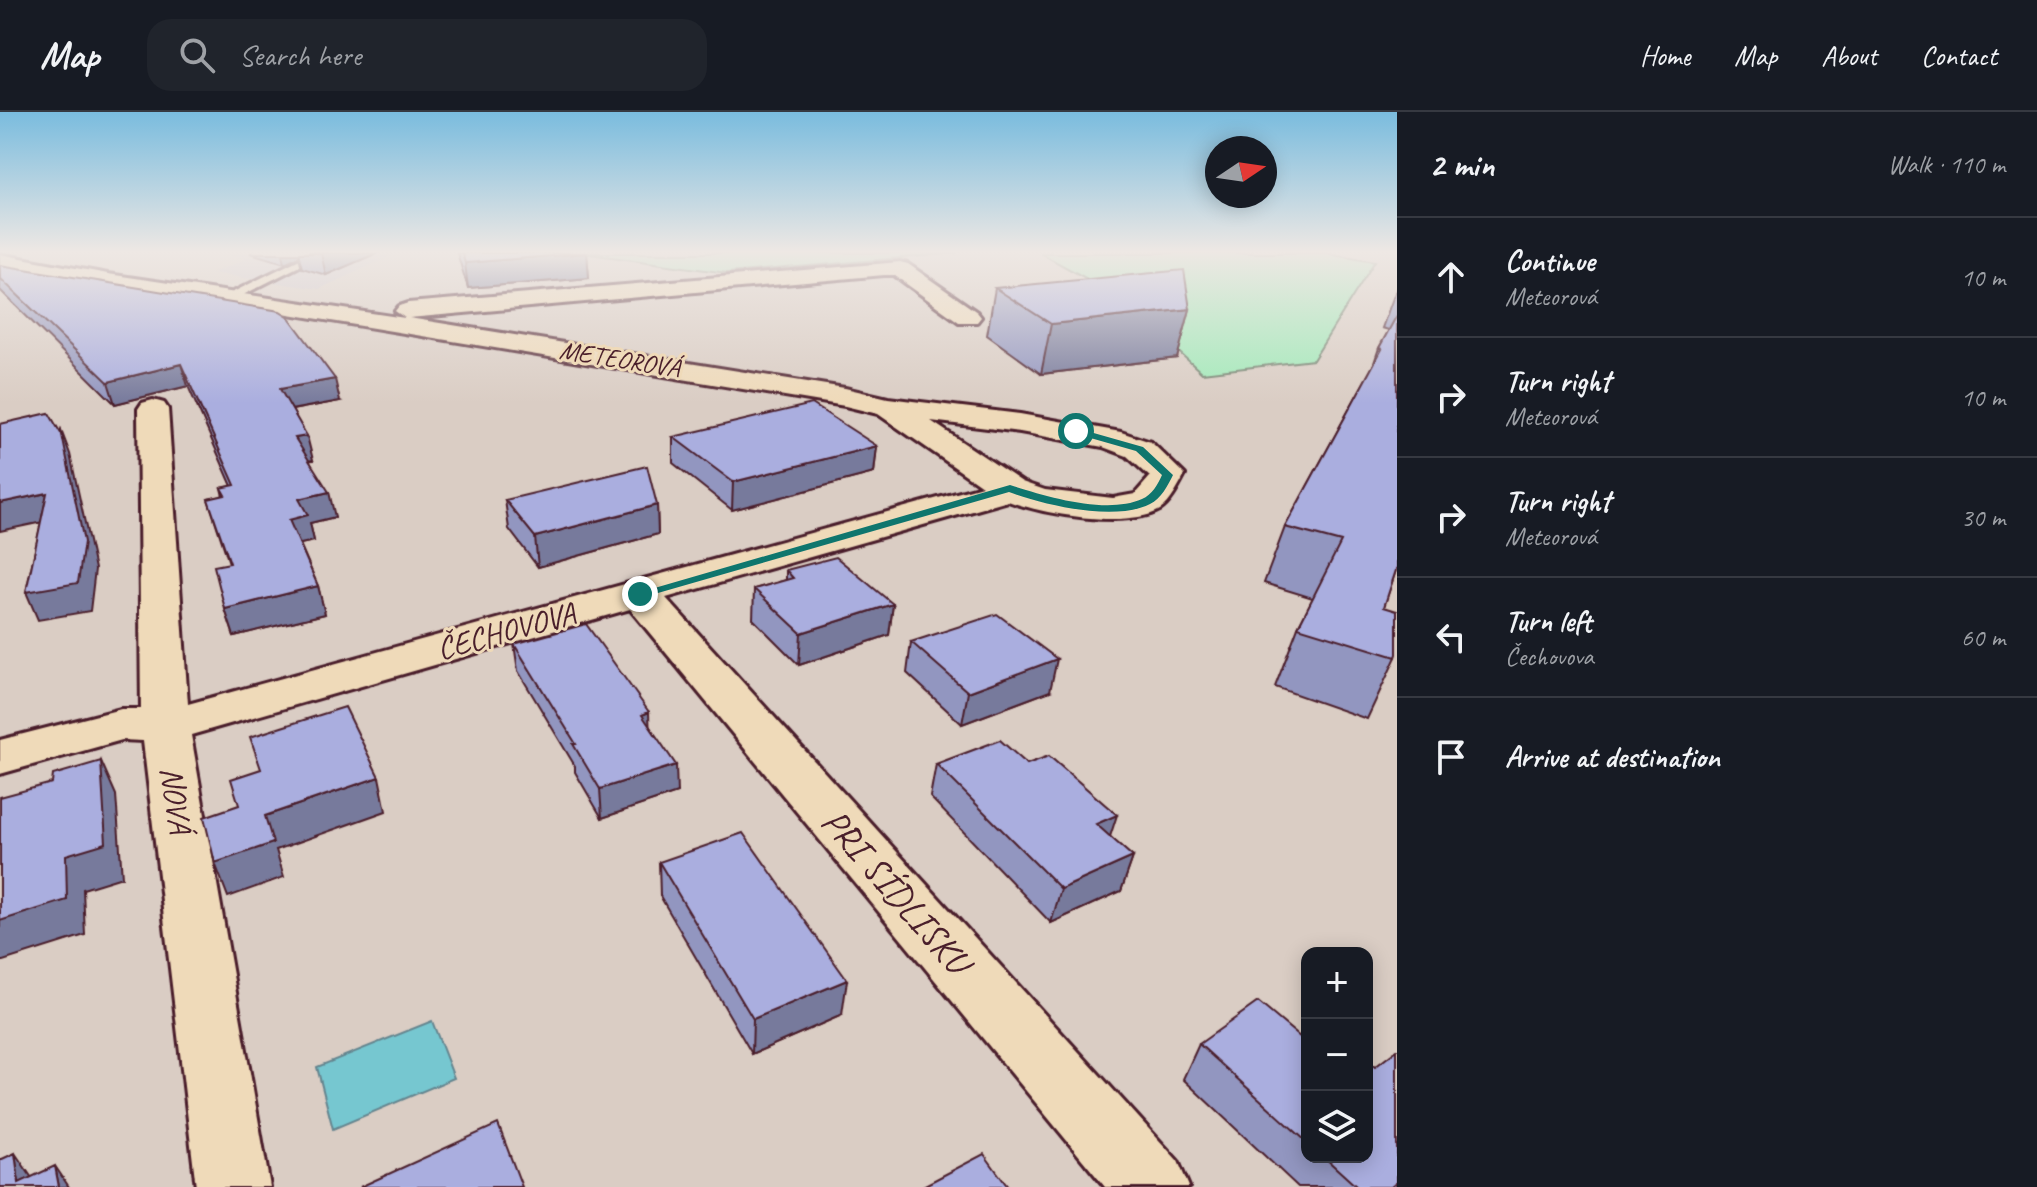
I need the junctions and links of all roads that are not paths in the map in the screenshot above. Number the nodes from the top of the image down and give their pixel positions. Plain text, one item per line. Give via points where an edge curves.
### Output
1 (265, 303) edge
2 (508, 303) edge
3 (948, 303) edge
4 (968, 317) dead end
5 (350, 318) junction
6 (888, 407) junction
7 (153, 409) dead end
8 (1010, 489) junction
9 (640, 594) junction
10 (165, 726) junction
11 (0, 757) edge
12 (233, 1187) edge
13 (1152, 1187) edge

1 - 5 street, METEOROVÁ
2 - 5 street, METEOROVÁ
3 - 4 street, METEOROVÁ
5 - 6 street, METEOROVÁ via 728,376
6 - 8 street, METEOROVÁ
6 - 8 street, METEOROVÁ via 1110,439 1139,449 1168,475 1147,502 1113,509 1039,500
7 - 10 street, NOVÁ
8 - 9 street, ČECHOVOVA
9 - 10 street, ČECHOVOVA
9 - 13 street, PRI SÍDLISKU
10 - 11 street, ČECHOVOVA via 121,724
10 - 12 street, NOVÁ

